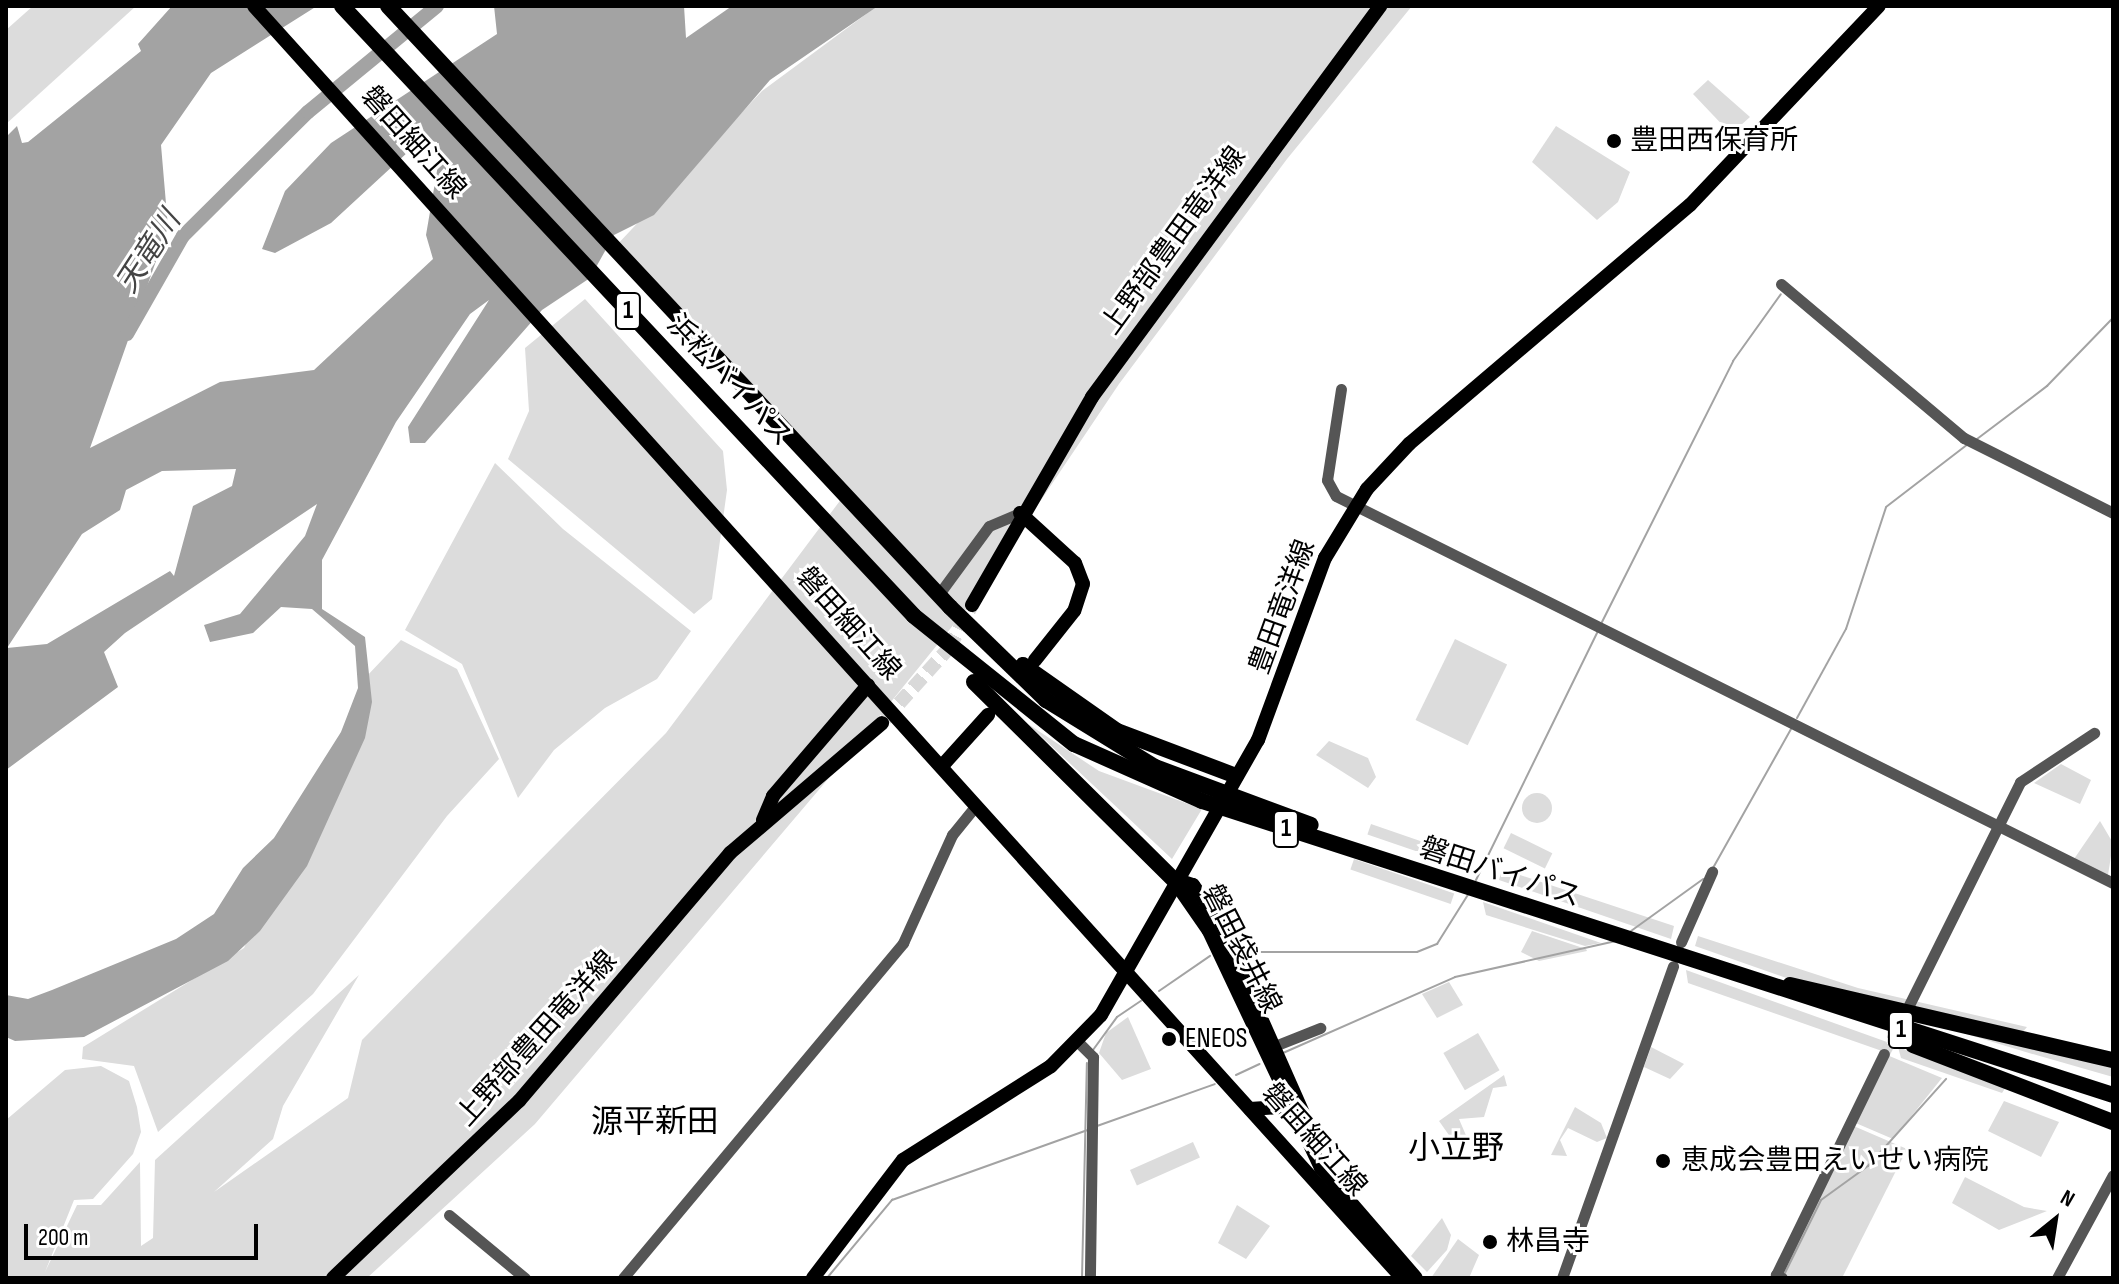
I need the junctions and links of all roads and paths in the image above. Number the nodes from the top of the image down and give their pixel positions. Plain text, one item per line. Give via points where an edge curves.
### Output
1 (254, 6) edge
2 (342, 6) edge
3 (388, 6) edge
4 (1380, 6) edge
5 (1879, 6) edge
6 (1781, 284) dead end
7 (1341, 389) dead end
8 (1354, 507) junction
9 (1020, 513) junction
10 (2113, 513) edge
11 (939, 594) junction
12 (972, 605) tunnel mouth
13 (914, 616) junction
14 (1035, 660) dead end
15 (864, 681) junction
16 (988, 715) dead end
17 (882, 723) tunnel mouth
18 (2094, 733) dead end
19 (942, 766) junction
20 (1236, 776) junction
21 (1205, 795) junction
22 (976, 805) junction
23 (763, 820) junction
24 (1997, 826) junction
25 (1712, 872) dead end
26 (1173, 879) junction
27 (2113, 883) edge
28 (1678, 954) junction
29 (1127, 967) junction
30 (1750, 983) junction
31 (1790, 985) junction
32 (1909, 1005) dead end
33 (1320, 1028) dead end
34 (1079, 1043) junction
35 (1272, 1047) junction
36 (1884, 1054) tunnel mouth
37 (2113, 1060) edge
38 (2113, 1084) edge
39 (2113, 1095) edge
40 (1291, 1108) junction
41 (1254, 1113) junction
42 (2112, 1121) edge
43 (2113, 1175) edge
44 (449, 1215) dead end
45 (333, 1278) edge
46 (525, 1278) edge
47 (623, 1278) edge
48 (813, 1278) edge
49 (1090, 1278) edge
50 (1402, 1278) edge
51 (1416, 1278) edge
52 (1562, 1278) edge
53 (1782, 1278) edge
54 (2057, 1278) edge

1 - 15 main road, 磐田細江線
2 - 13 highway, 浜松バイパス / 1
3 - 11 highway, 浜松バイパス / 1
4 - 9 main road, 上野部豊田竜洋線 via 1162,299
5 - 8 main road, 豊田竜洋線 via 1712,184 1409,444
6 - 10 street via 1964,438
7 - 8 street via 1330,490
8 - 20 main road, 豊田竜洋線 via 1325,558 1286,677
8 - 24 street
9 - 11 street via 989,526
9 - 12 main road, 上野部豊田竜洋線
9 - 14 main road via 1075,563 1083,584 1074,611
11 - 20 highway, 1 via 1117,731
11 - 21 highway, 磐田バイパス / 1 via 1046,700
13 - 21 highway, 磐田バイパス / 1 via 1048,728 1124,771
13 - 26 highway, 1
15 - 19 main road, 磐田細江線
15 - 23 main road, 上野部豊田竜洋線 via 773,796
16 - 19 main road
17 - 23 main road, 上野部豊田竜洋線
18 - 24 street via 2020,782
19 - 22 main road, 磐田細江線
20 - 26 main road, 豊田竜洋線
21 - 28 highway, 磐田バイパス / 1
22 - 29 main road, 磐田細江線
22 - 47 street via 952,835 903,943
23 - 45 main road, 上野部豊田竜洋線 via 465,1159
24 - 27 street
24 - 32 street
25 - 28 street
26 - 29 main road, 豊田竜洋線
26 - 35 main road, 磐田袋井線 via 1193,885 1217,919
26 - 40 main road, 磐田袋井線 via 1209,931
28 - 30 highway, 磐田バイパス / 1
28 - 31 highway, 磐田バイパス / 1
28 - 52 street
29 - 34 main road, 豊田竜洋線
29 - 41 main road, 磐田細江線
30 - 39 highway, 磐田バイパス / 1
30 - 42 highway
31 - 37 highway
31 - 38 highway, 磐田バイパス / 1
33 - 35 street
34 - 48 main road, 豊田竜洋線 via 903,1160
34 - 49 street via 1093,1057
35 - 40 main road, 磐田袋井線
36 - 53 street via 1776,1275
40 - 41 main road
40 - 51 main road, 磐田袋井線
41 - 50 main road, 磐田細江線
43 - 54 street
44 - 46 street

